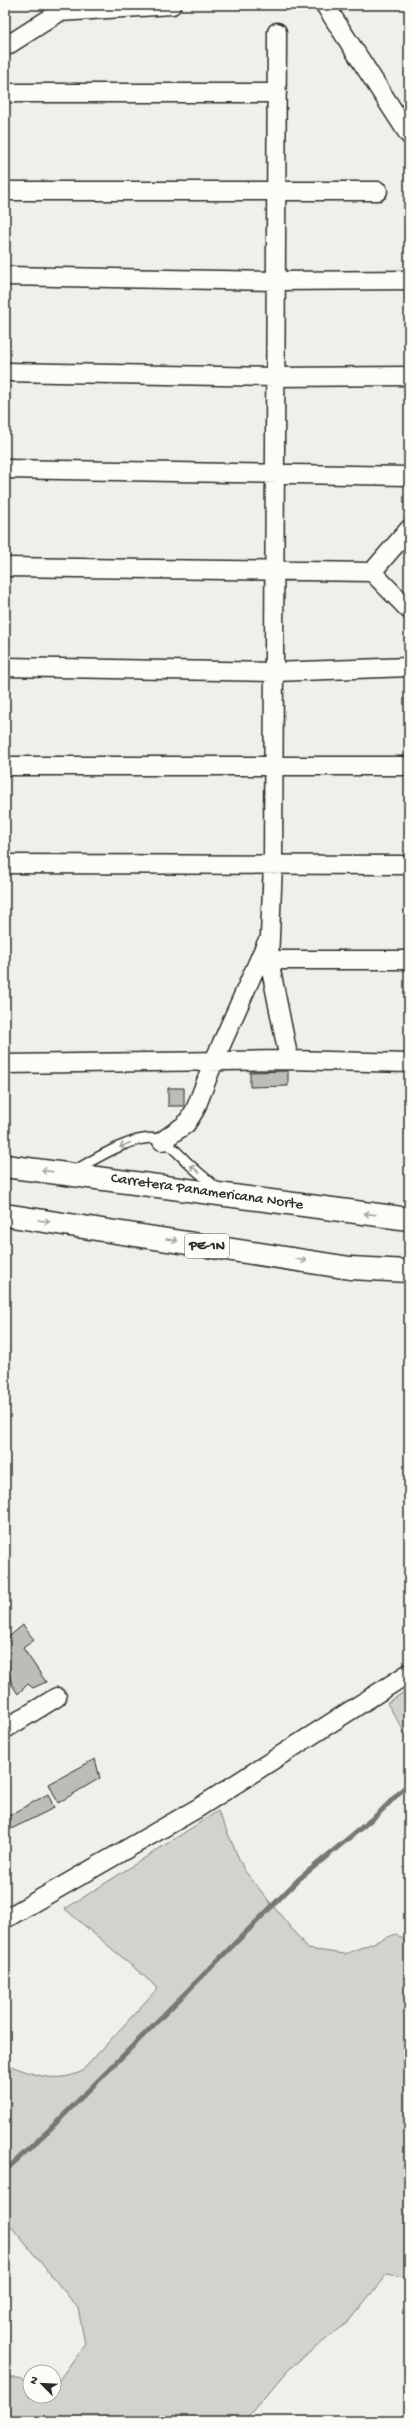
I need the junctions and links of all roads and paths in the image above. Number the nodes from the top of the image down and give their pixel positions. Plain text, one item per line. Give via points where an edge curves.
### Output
1 (172, 5) edge
2 (325, 5) edge
3 (65, 9) edge
4 (277, 32) dead end
5 (5, 47) edge
6 (5, 93) edge
7 (277, 93) junction
8 (409, 135) edge
9 (276, 190) junction
10 (5, 191) edge
11 (378, 191) dead end
12 (5, 276) edge
13 (409, 280) edge
14 (276, 281) junction
15 (5, 372) edge
16 (409, 376) edge
17 (275, 378) junction
18 (5, 469) edge
19 (275, 474) junction
20 (409, 476) edge
21 (409, 529) edge
22 (5, 567) edge
23 (275, 572) junction
24 (372, 572) junction
25 (409, 610) edge
26 (5, 667) edge
27 (409, 667) edge
28 (274, 672) junction
29 (274, 765) junction
30 (5, 766) edge
31 (409, 766) edge
32 (5, 864) edge
33 (273, 864) junction
34 (409, 865) edge
35 (270, 936) junction
36 (269, 960) junction
37 (409, 960) edge
38 (289, 1060) junction
39 (214, 1061) junction
40 (409, 1063) edge
41 (5, 1064) edge
42 (162, 1141) junction
43 (5, 1166) edge
44 (69, 1174) junction
45 (225, 1195) junction
46 (5, 1215) edge
47 (409, 1219) edge
48 (409, 1272) edge
49 (409, 1673) edge
50 (57, 1697) dead end
51 (5, 1729) edge
52 (8, 1913) edge

1 - 3 street
2 - 8 street
3 - 5 street
4 - 7 street
6 - 7 street
7 - 9 street
9 - 10 street
9 - 11 street
9 - 14 street
12 - 14 street
13 - 14 street
14 - 17 street
15 - 17 street
16 - 17 street
17 - 19 street
18 - 19 street
19 - 20 street
19 - 23 street
21 - 24 street
22 - 23 street
23 - 24 street
23 - 28 street
24 - 25 street
26 - 28 street
27 - 28 street
28 - 29 street
29 - 30 street
29 - 31 street
29 - 33 street
32 - 33 street
33 - 34 street
33 - 35 street
35 - 36 street
35 - 39 street
36 - 37 street
36 - 38 street
38 - 39 street
38 - 40 street
39 - 41 street
39 - 42 street via 186,1124
42 -> 44 lane via 150,1138 136,1141 92,1160
45 -> 42 lane
44 -> 43 highway, Carretera Panamericana Norte
44 - 45 highway, Carretera Panamericana Norte
47 -> 45 highway, Carretera Panamericana Norte
46 -> 48 highway, PE-1N via 350,1268
49 - 52 street via 198,1808
50 - 51 street

